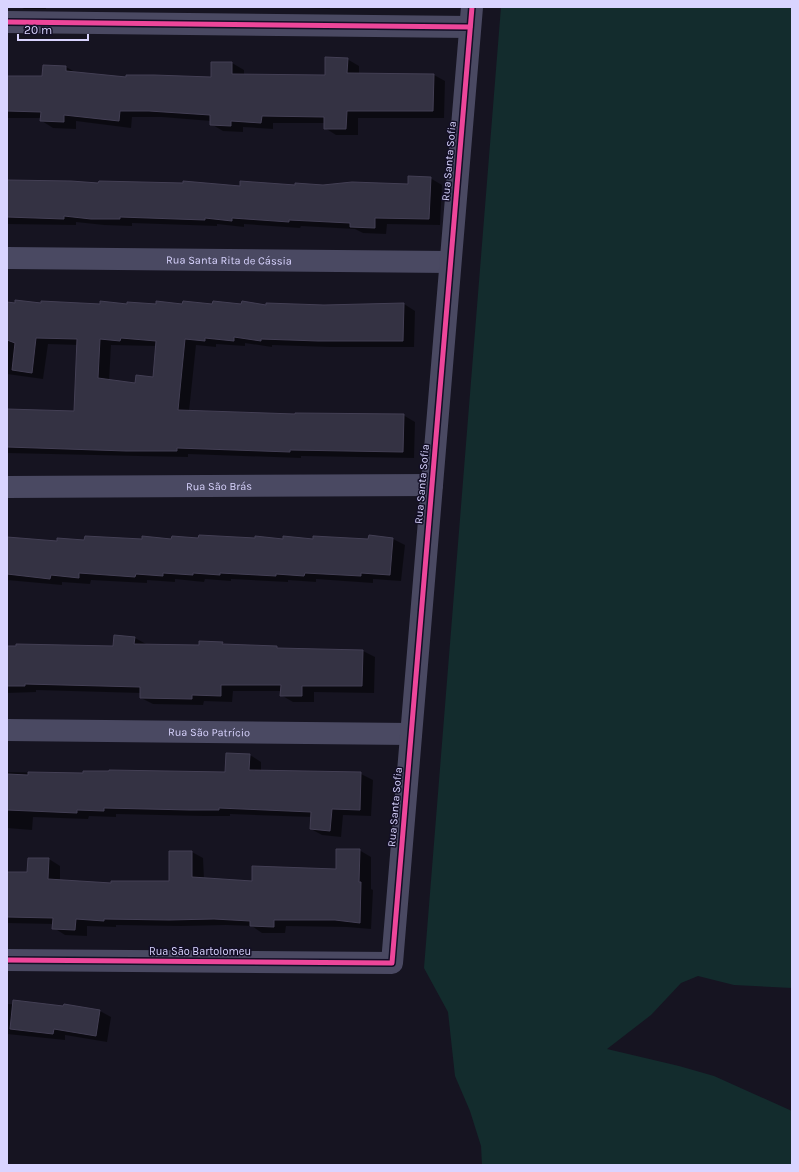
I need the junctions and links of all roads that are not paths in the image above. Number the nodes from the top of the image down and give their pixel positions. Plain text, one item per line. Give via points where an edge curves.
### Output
1 (471, 17) edge
2 (7, 22) edge
3 (7, 258) edge
4 (450, 262) junction
5 (432, 485) junction
6 (7, 487) edge
7 (7, 730) edge
8 (411, 734) junction
9 (7, 960) edge
10 (392, 963) joint

1 - 2 street
1 - 4 street, Rua Santa Sofia
3 - 4 street, Rua Santa Rita de Cássia
4 - 5 street, Rua Santa Sofia
5 - 6 street, Rua São Brás
5 - 8 street, Rua Santa Sofia
7 - 8 street, Rua São Patrício
8 - 10 street, Rua Santa Sofia
9 - 10 street, Rua São Bartolomeu

